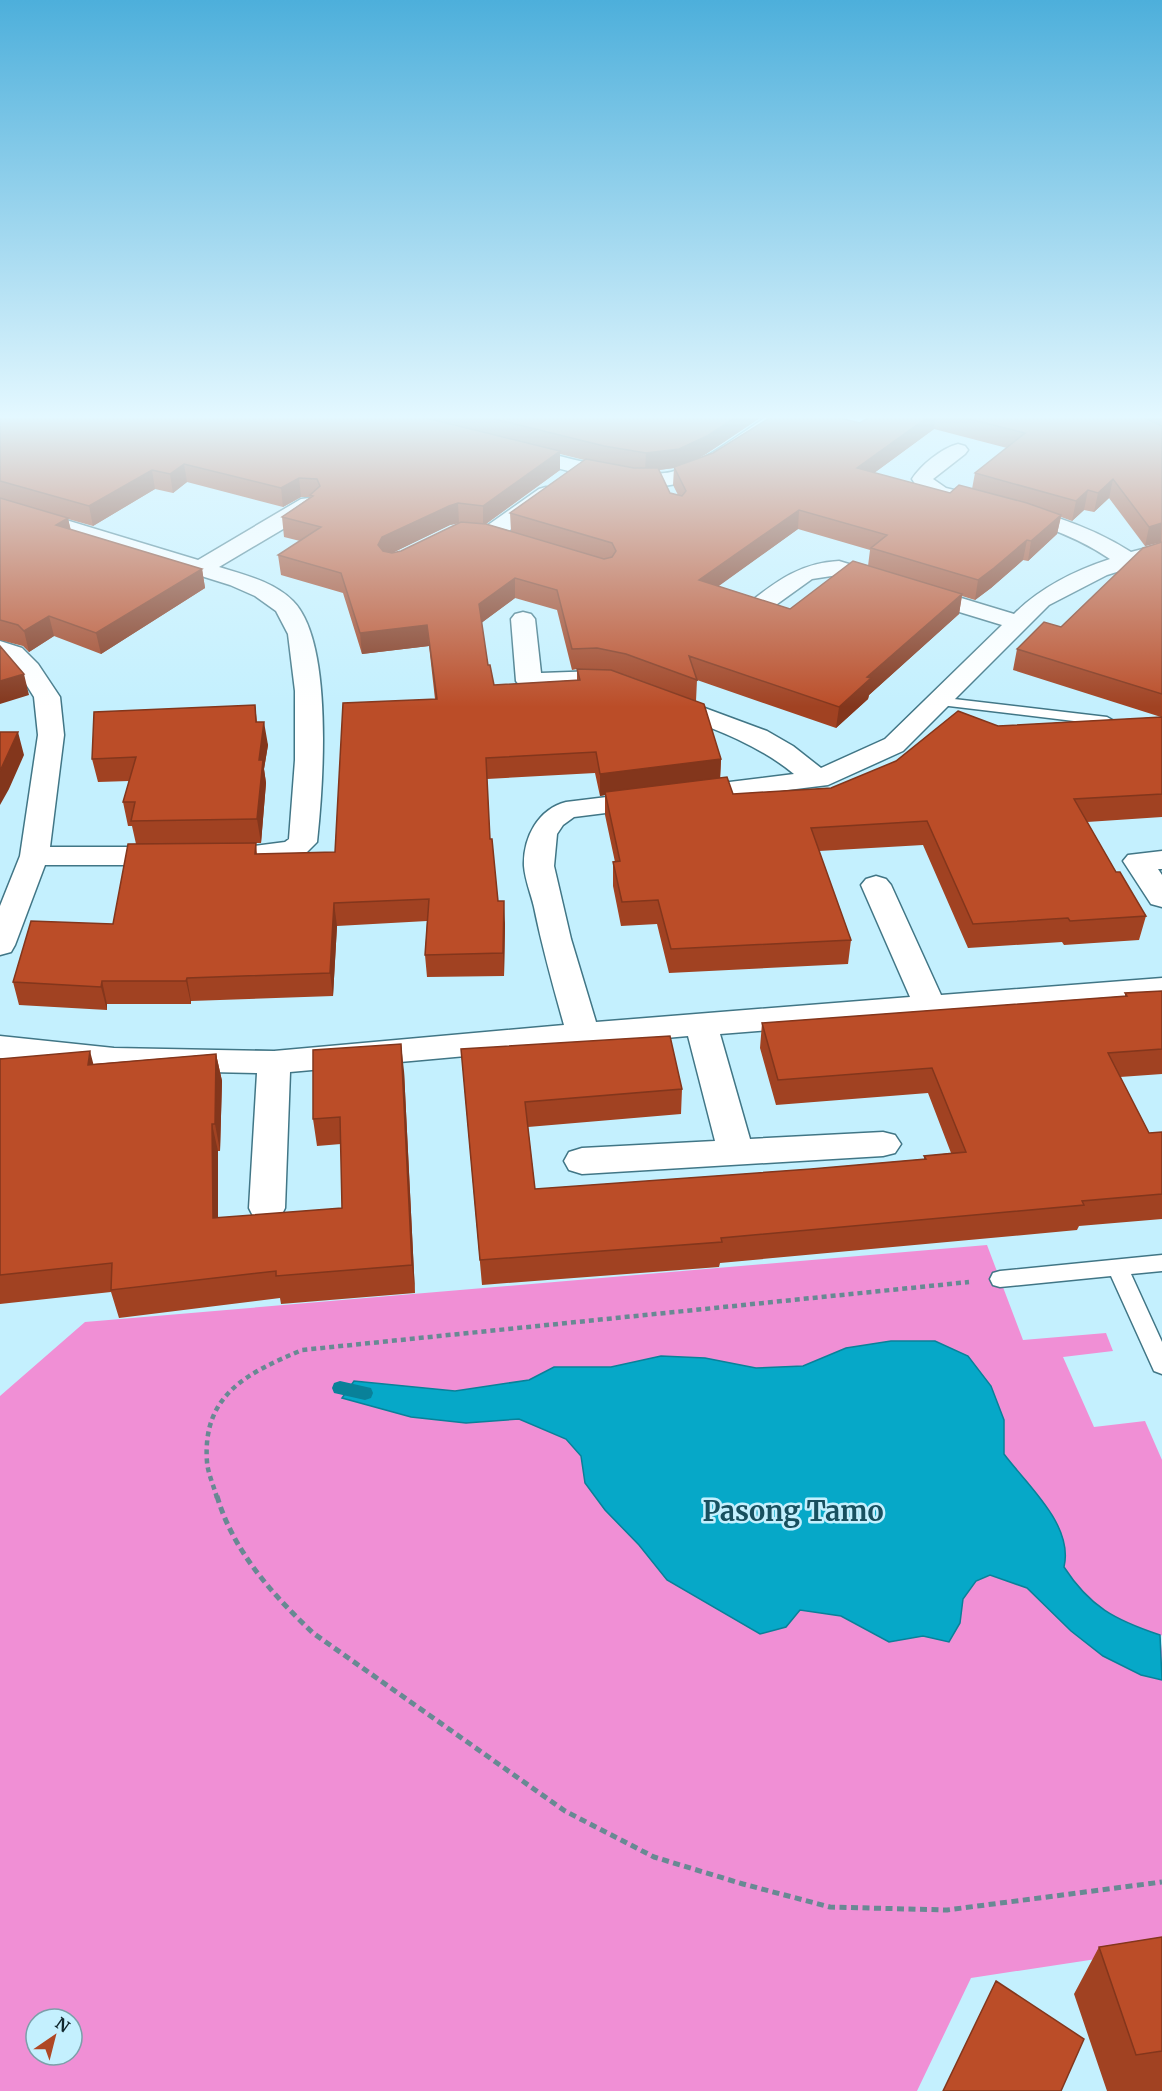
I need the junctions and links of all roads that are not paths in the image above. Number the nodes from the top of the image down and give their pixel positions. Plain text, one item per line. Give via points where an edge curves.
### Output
1 (18, 512) edge
2 (296, 512) edge
3 (514, 512) edge
4 (1013, 512) edge
5 (512, 542) edge
6 (1162, 551) edge
7 (1127, 560) junction
8 (201, 568) junction
9 (758, 607) edge
10 (524, 619) dead end
11 (1016, 622) junction
12 (0, 648) edge
13 (937, 701) junction
14 (1107, 721) edge
15 (818, 779) junction
16 (34, 856) junction
17 (1162, 860) edge
18 (876, 885) dead end
19 (1162, 898) edge
20 (0, 945) edge
21 (1162, 988) edge
22 (930, 1006) junction
23 (701, 1025) junction
24 (584, 1034) junction
25 (0, 1047) edge
26 (274, 1062) junction
27 (883, 1144) dead end
28 (736, 1152) junction
29 (582, 1161) dead end
30 (267, 1208) dead end
31 (1162, 1263) edge
32 (1117, 1267) junction
33 (1000, 1279) road end
34 (1162, 1365) edge

1 - 8 street
2 - 8 street
3 - 5 street via 480,534
4 - 7 street via 1089,535
6 - 7 street
7 - 11 street via 1065,584
8 - 16 street via 278,600 293,616 307,666 307,812 303,842 293,850 277,854
9 - 11 street via 811,570 839,568
10 - 15 street via 529,681 616,682 758,737
11 - 13 street
12 - 16 street via 13,653 29,669 47,697 51,735
13 - 14 lane
13 - 15 street via 894,745
15 - 24 street via 566,810 554,819 543,834 539,866
16 - 20 street
17 - 19 street via 1138,861
18 - 22 street
21 - 22 street
22 - 23 street
23 - 24 street
23 - 28 street
24 - 26 street
25 - 26 street via 114,1059
26 - 30 street
27 - 28 street
28 - 29 street
31 - 32 lane
32 - 33 lane
32 - 34 lane

